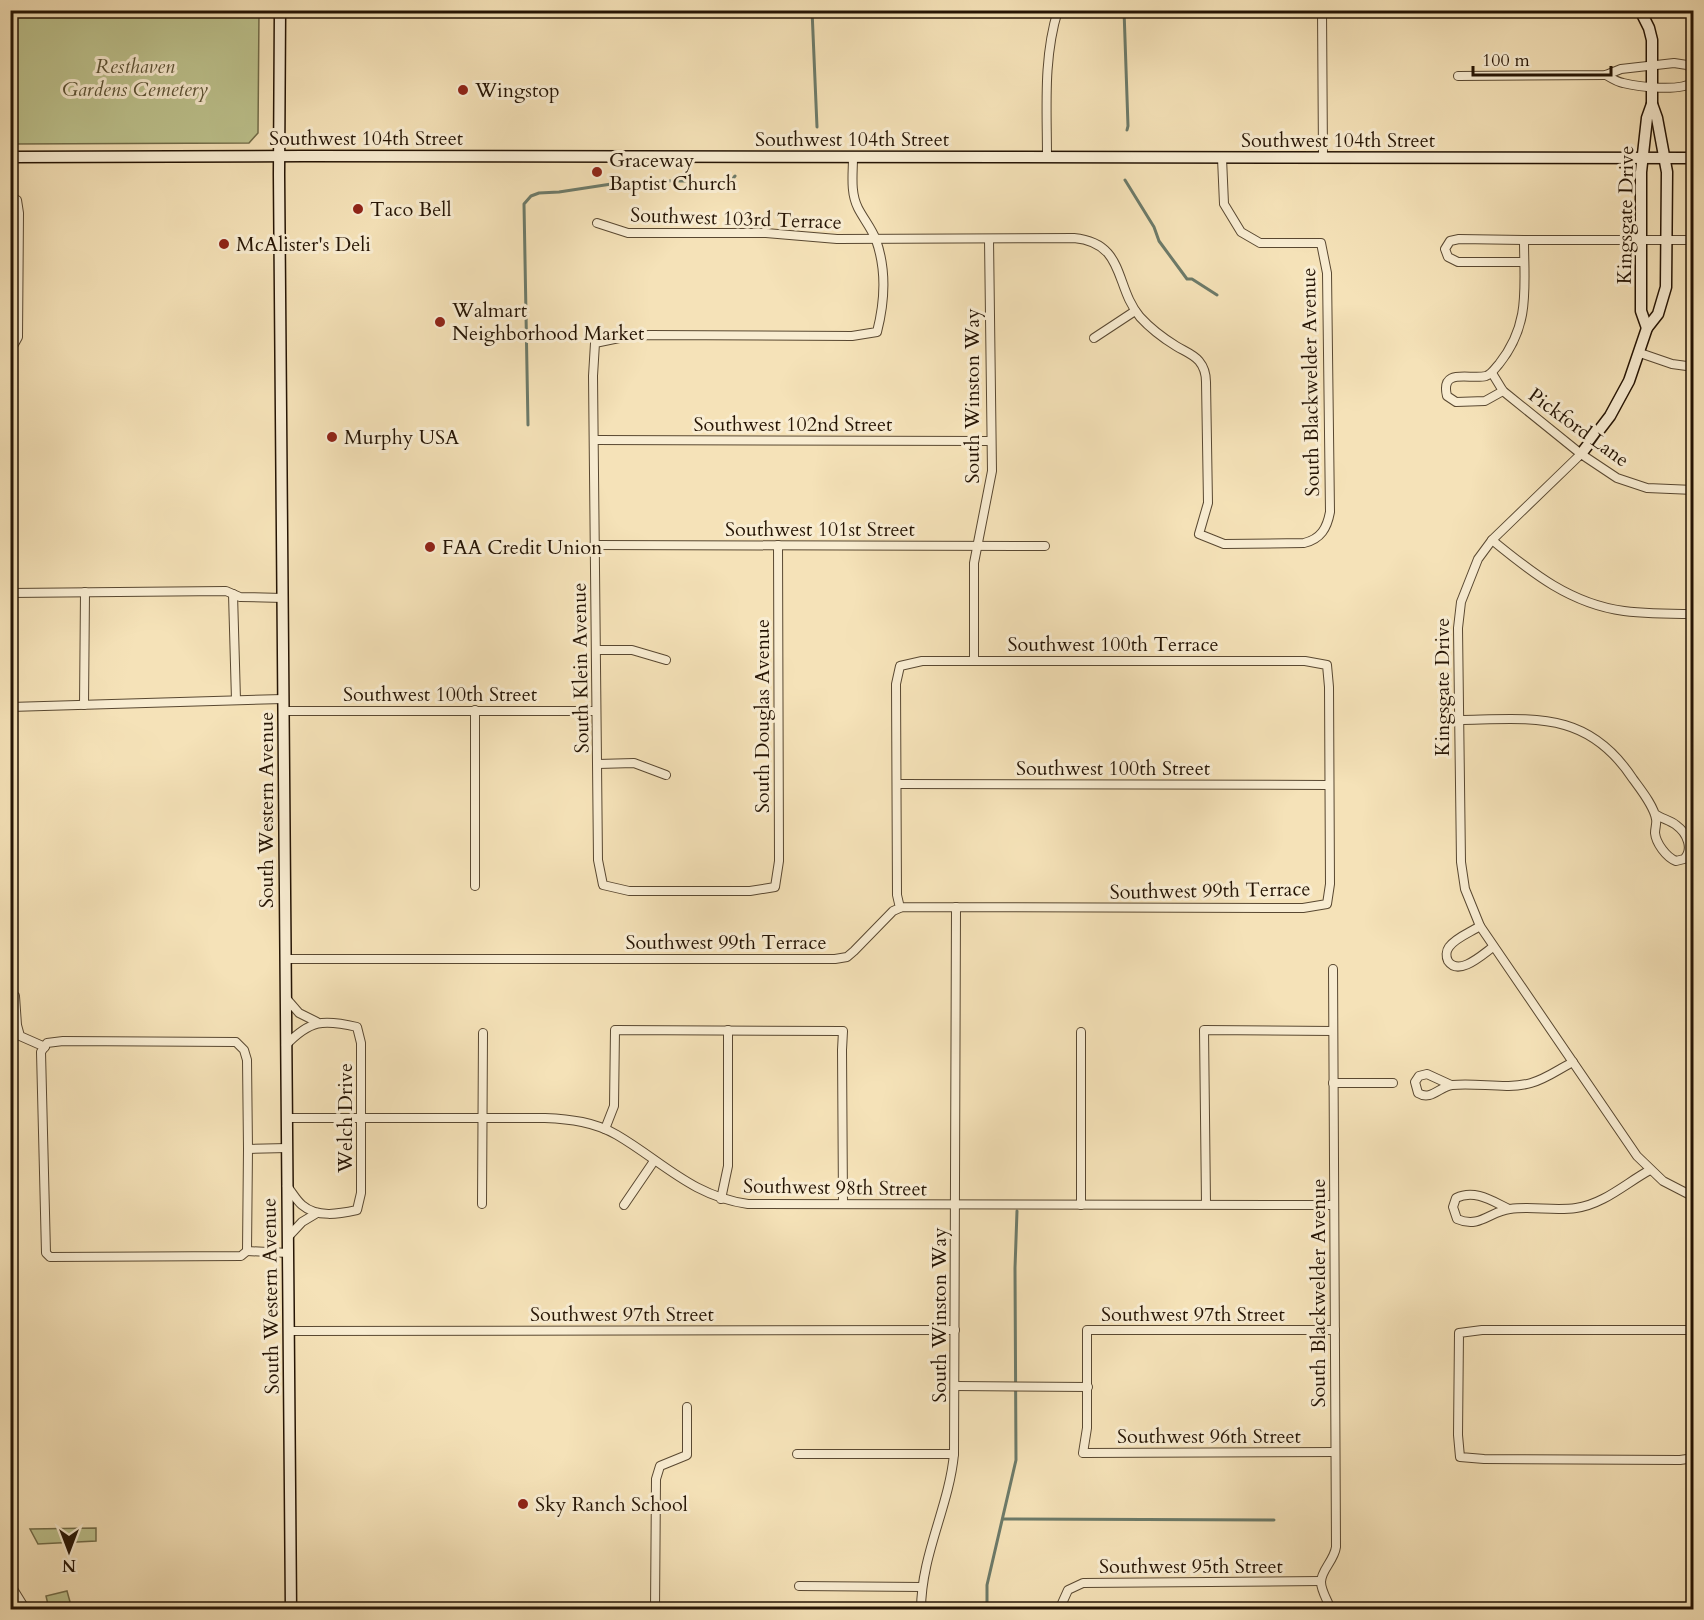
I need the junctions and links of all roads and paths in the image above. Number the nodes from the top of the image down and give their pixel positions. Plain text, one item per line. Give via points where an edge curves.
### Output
1 (280, 10) edge
2 (1058, 10) edge
3 (1322, 10) edge
4 (1640, 10) edge
5 (1652, 67) junction
6 (1694, 71) edge
7 (1606, 75) junction
8 (1458, 76) dead end
9 (1694, 82) edge
10 (1652, 86) junction
11 (1652, 104) junction
12 (279, 156) junction
13 (10, 157) edge
14 (853, 157) junction
15 (1047, 157) junction
16 (1221, 158) junction
17 (1323, 158) junction
18 (1665, 158) junction
19 (1694, 158) edge
20 (1643, 159) junction
21 (10, 197) edge
22 (597, 223) dead end
23 (875, 238) junction
24 (989, 238) junction
25 (1524, 240) junction
26 (1641, 240) junction
27 (1667, 240) junction
28 (1694, 240) edge
29 (1524, 262) junction
30 (1135, 311) junction
31 (1647, 328) junction
32 (1094, 338) dead end
33 (10, 346) edge
34 (1640, 353) junction
35 (1694, 367) edge
36 (1492, 373) junction
37 (1503, 391) junction
38 (595, 440) junction
39 (991, 441) junction
40 (1581, 454) junction
41 (1694, 490) edge
42 (1492, 540) junction
43 (595, 545) junction
44 (778, 545) junction
45 (976, 546) junction
46 (1045, 546) dead end
47 (85, 592) junction
48 (10, 593) edge
49 (233, 594) junction
50 (283, 598) junction
51 (1694, 614) edge
52 (596, 650) junction
53 (666, 660) dead end
54 (974, 661) junction
55 (236, 700) junction
56 (84, 705) junction
57 (283, 705) junction
58 (10, 707) edge
59 (475, 710) junction
60 (596, 711) junction
61 (1458, 720) junction
62 (598, 764) junction
63 (666, 775) dead end
64 (897, 784) junction
65 (1329, 785) junction
66 (1655, 814) junction
67 (603, 885) joint
68 (475, 886) dead end
69 (956, 907) junction
70 (900, 908) junction
71 (1480, 926) junction
72 (1493, 947) junction
73 (285, 959) junction
74 (1333, 969) dead end
75 (10, 993) edge
76 (285, 997) junction
77 (317, 1023) junction
78 (728, 1030) junction
79 (1333, 1031) junction
80 (1081, 1032) dead end
81 (483, 1033) dead end
82 (286, 1045) junction
83 (45, 1047) junction
84 (1573, 1062) junction
85 (1333, 1083) junction
86 (1393, 1083) dead end
87 (1451, 1085) dead end
88 (286, 1118) junction
89 (361, 1118) junction
90 (483, 1119) junction
91 (604, 1129) junction
92 (287, 1148) junction
93 (248, 1149) junction
94 (654, 1161) junction
95 (1650, 1170) junction
96 (287, 1186) junction
97 (1694, 1197) edge
98 (721, 1198) junction
99 (482, 1204) dead end
100 (843, 1204) junction
101 (1206, 1204) junction
102 (1333, 1204) junction
103 (624, 1205) dead end
104 (956, 1205) junction
105 (1081, 1205) junction
106 (1509, 1209) junction
107 (317, 1213) junction
108 (288, 1237) junction
109 (247, 1251) junction
110 (288, 1253) junction
111 (955, 1330) junction
112 (1335, 1330) junction
113 (1694, 1330) edge
114 (288, 1331) junction
115 (956, 1386) junction
116 (1088, 1387) junction
117 (687, 1407) dead end
118 (1335, 1452) junction
119 (797, 1454) dead end
120 (954, 1454) junction
121 (1694, 1458) edge
122 (1321, 1581) junction
123 (10, 1584) edge
124 (799, 1587) dead end
125 (922, 1587) junction
126 (26, 1610) edge
127 (291, 1610) edge
128 (656, 1610) edge
129 (921, 1610) edge
130 (1059, 1610) edge
131 (1331, 1610) edge

1 - 12 main road, South Western Avenue
2 - 15 street via 1047,59
3 - 17 street
4 - 5 main road, Kingsgate Drive via 1649,28
5 - 6 street via 1682,64
5 - 7 street via 1621,69
5 - 10 main road, Kingsgate Drive
7 - 8 street
7 - 10 street via 1623,83
9 - 10 street via 1683,87
10 - 11 main road, Kingsgate Drive
11 - 18 main road, Kingsgate Drive
11 - 20 main road, Kingsgate Drive
12 - 13 main road, Southwest 104th Street
12 - 14 main road, Southwest 104th Street
12 - 50 main road, South Western Avenue
14 - 15 main road, Southwest 104th Street
14 - 23 street via 855,200
15 - 16 main road, Southwest 104th Street
16 - 17 main road, Southwest 104th Street
16 - 30 street, South Blackwelder Avenue via 1224,204 1241,232 1260,243 1321,243 1327,273 1330,500 1328,520 1319,537 1299,544 1224,544 1199,534 1208,503 1204,369 1198,360 1167,341
17 - 20 main road, Southwest 104th Street
18 - 19 main road, Southwest 104th Street
18 - 20 main road, Southwest 104th Street
18 - 27 main road, Kingsgate Drive
20 - 26 main road, Kingsgate Drive
21 - 33 street via 17,200 19,254 18,337
22 - 23 street, Southwest 103rd Terrace via 628,233
23 - 24 street, Southwest 103rd Terrace
23 - 38 street, South Klein Avenue via 884,277 877,332 852,336 649,335 595,343
24 - 30 street, Southwest 103rd Terrace via 1074,238 1099,244 1114,262
24 - 39 street, South Winston Way
25 - 26 street
25 - 29 street
25 - 29 street via 1454,239 1445,249 1450,259 1458,262
26 - 27 street
26 - 31 main road, Kingsgate Drive via 1641,311
27 - 28 street
27 - 31 main road, Kingsgate Drive via 1666,287 1658,314
29 - 36 street via 1519,331
30 - 32 street
31 - 34 main road, Kingsgate Drive
34 - 35 street
34 - 40 main road, Kingsgate Drive via 1616,405
36 - 37 street, Pickford Lane
36 - 37 street via 1451,378 1445,387 1447,396 1456,402 1485,401
37 - 40 street, Pickford Lane
38 - 39 street, Southwest 102nd Street
38 - 43 street, South Klein Avenue
39 - 45 street, South Winston Way via 991,481
40 - 41 street, Pickford Lane via 1617,478 1639,487
40 - 42 street, Kingsgate Drive
42 - 51 street via 1532,573 1575,597 1624,611
42 - 61 street, Kingsgate Drive via 1478,559 1461,602
43 - 44 street, Southwest 101st Street
43 - 52 street, South Klein Avenue
44 - 45 street, Southwest 101st Street
44 - 67 street, South Douglas Avenue via 779,861 775,887 750,891 629,891
45 - 46 street, Southwest 101st Street
45 - 54 street, South Winston Way
47 - 48 street
47 - 49 street
47 - 56 street
49 - 50 street
49 - 55 street
50 - 57 main road, South Western Avenue
52 - 53 street via 632,650
52 - 60 street, South Klein Avenue
54 - 64 street, Southwest 100th Terrace via 922,661 900,666
54 - 65 street, Southwest 100th Terrace via 1305,661 1327,665
55 - 56 street, Southwest 100th Street
55 - 57 street, Southwest 100th Street
56 - 58 street, Southwest 100th Street
57 - 59 street, Southwest 100th Street
57 - 73 main road, South Western Avenue
59 - 60 street, Southwest 100th Street
59 - 68 street
60 - 62 street, South Klein Avenue
61 - 66 street via 1538,719 1575,728 1617,757
61 - 71 street, Kingsgate Drive via 1462,871
62 - 63 street via 634,763
62 - 67 street, South Klein Avenue via 598,860
64 - 65 street, Southwest 100th Street
64 - 70 street
65 - 69 street, Southwest 99th Terrace via 1327,904 1303,908
66 - 66 street via 1657,840 1666,855 1676,861 1684,859 1689,845 1680,829
69 - 70 street, Southwest 99th Terrace
69 - 104 street, South Winston Way
70 - 73 street, Southwest 99th Terrace via 847,957 835,959
71 - 72 street, Kingsgate Drive
71 - 72 street via 1449,946 1448,961 1463,966
72 - 84 street, Kingsgate Drive
73 - 76 main road, South Western Avenue
74 - 79 street, South Blackwelder Avenue
75 - 83 street via 15,996 20,1036
76 - 77 street via 299,1013
76 - 82 main road, South Western Avenue
77 - 82 street via 303,1029
77 - 89 street, Welch Drive via 338,1022 357,1027 361,1043
78 - 91 street via 615,1030 614,1106
78 - 98 street via 728,1166
78 - 100 street via 843,1031
79 - 85 street, South Blackwelder Avenue
79 - 101 street via 1204,1030
80 - 105 street
81 - 90 street
82 - 88 main road, South Western Avenue
83 - 93 street via 47,1043 63,1041 236,1042 247,1060
83 - 109 street via 42,1052 46,1253 51,1257 241,1256
84 - 87 street via 1526,1084
84 - 95 street, Kingsgate Drive
85 - 86 street
85 - 102 street, South Blackwelder Avenue
88 - 89 street, Southwest 98th Street
88 - 92 main road, South Western Avenue
89 - 90 street, Southwest 98th Street
89 - 107 street, Welch Drive via 361,1193 357,1210
90 - 91 street, Southwest 98th Street via 566,1119
90 - 99 street
91 - 94 street, Southwest 98th Street
92 - 93 street
92 - 96 main road, South Western Avenue
93 - 109 street
94 - 98 street, Southwest 98th Street via 692,1186
94 - 103 street
95 - 97 street, Kingsgate Drive
95 - 106 street via 1584,1206
96 - 107 street via 301,1204
96 - 108 main road, South Western Avenue
98 - 100 street, Southwest 98th Street via 748,1204
100 - 104 street, Southwest 98th Street
101 - 102 street, Southwest 98th Street
101 - 105 street, Southwest 98th Street
102 - 112 street, South Blackwelder Avenue
104 - 105 street, Southwest 98th Street
104 - 111 street, South Winston Way
106 - 106 street via 1481,1196 1459,1196 1453,1207 1455,1216 1464,1221 1486,1219
107 - 108 street
108 - 110 main road, South Western Avenue
109 - 110 street
110 - 114 main road, South Western Avenue
111 - 114 street, Southwest 97th Street
111 - 115 street, South Winston Way
112 - 116 street, Southwest 97th Street via 1087,1330
112 - 118 street, South Blackwelder Avenue
113 - 121 street via 1459,1333 1458,1435 1460,1457 1484,1460
114 - 127 main road, South Western Avenue
115 - 116 street
115 - 120 street, South Winston Way
116 - 118 street, Southwest 96th Street via 1083,1453
117 - 128 street via 687,1455 660,1466 656,1479
118 - 122 street, South Blackwelder Avenue via 1336,1547
119 - 120 street
120 - 125 street, South Winston Way
122 - 130 street, Southwest 95th Street via 1091,1582 1075,1586 1065,1595
122 - 131 street
123 - 126 street
124 - 125 street
125 - 129 street, South Winston Way

